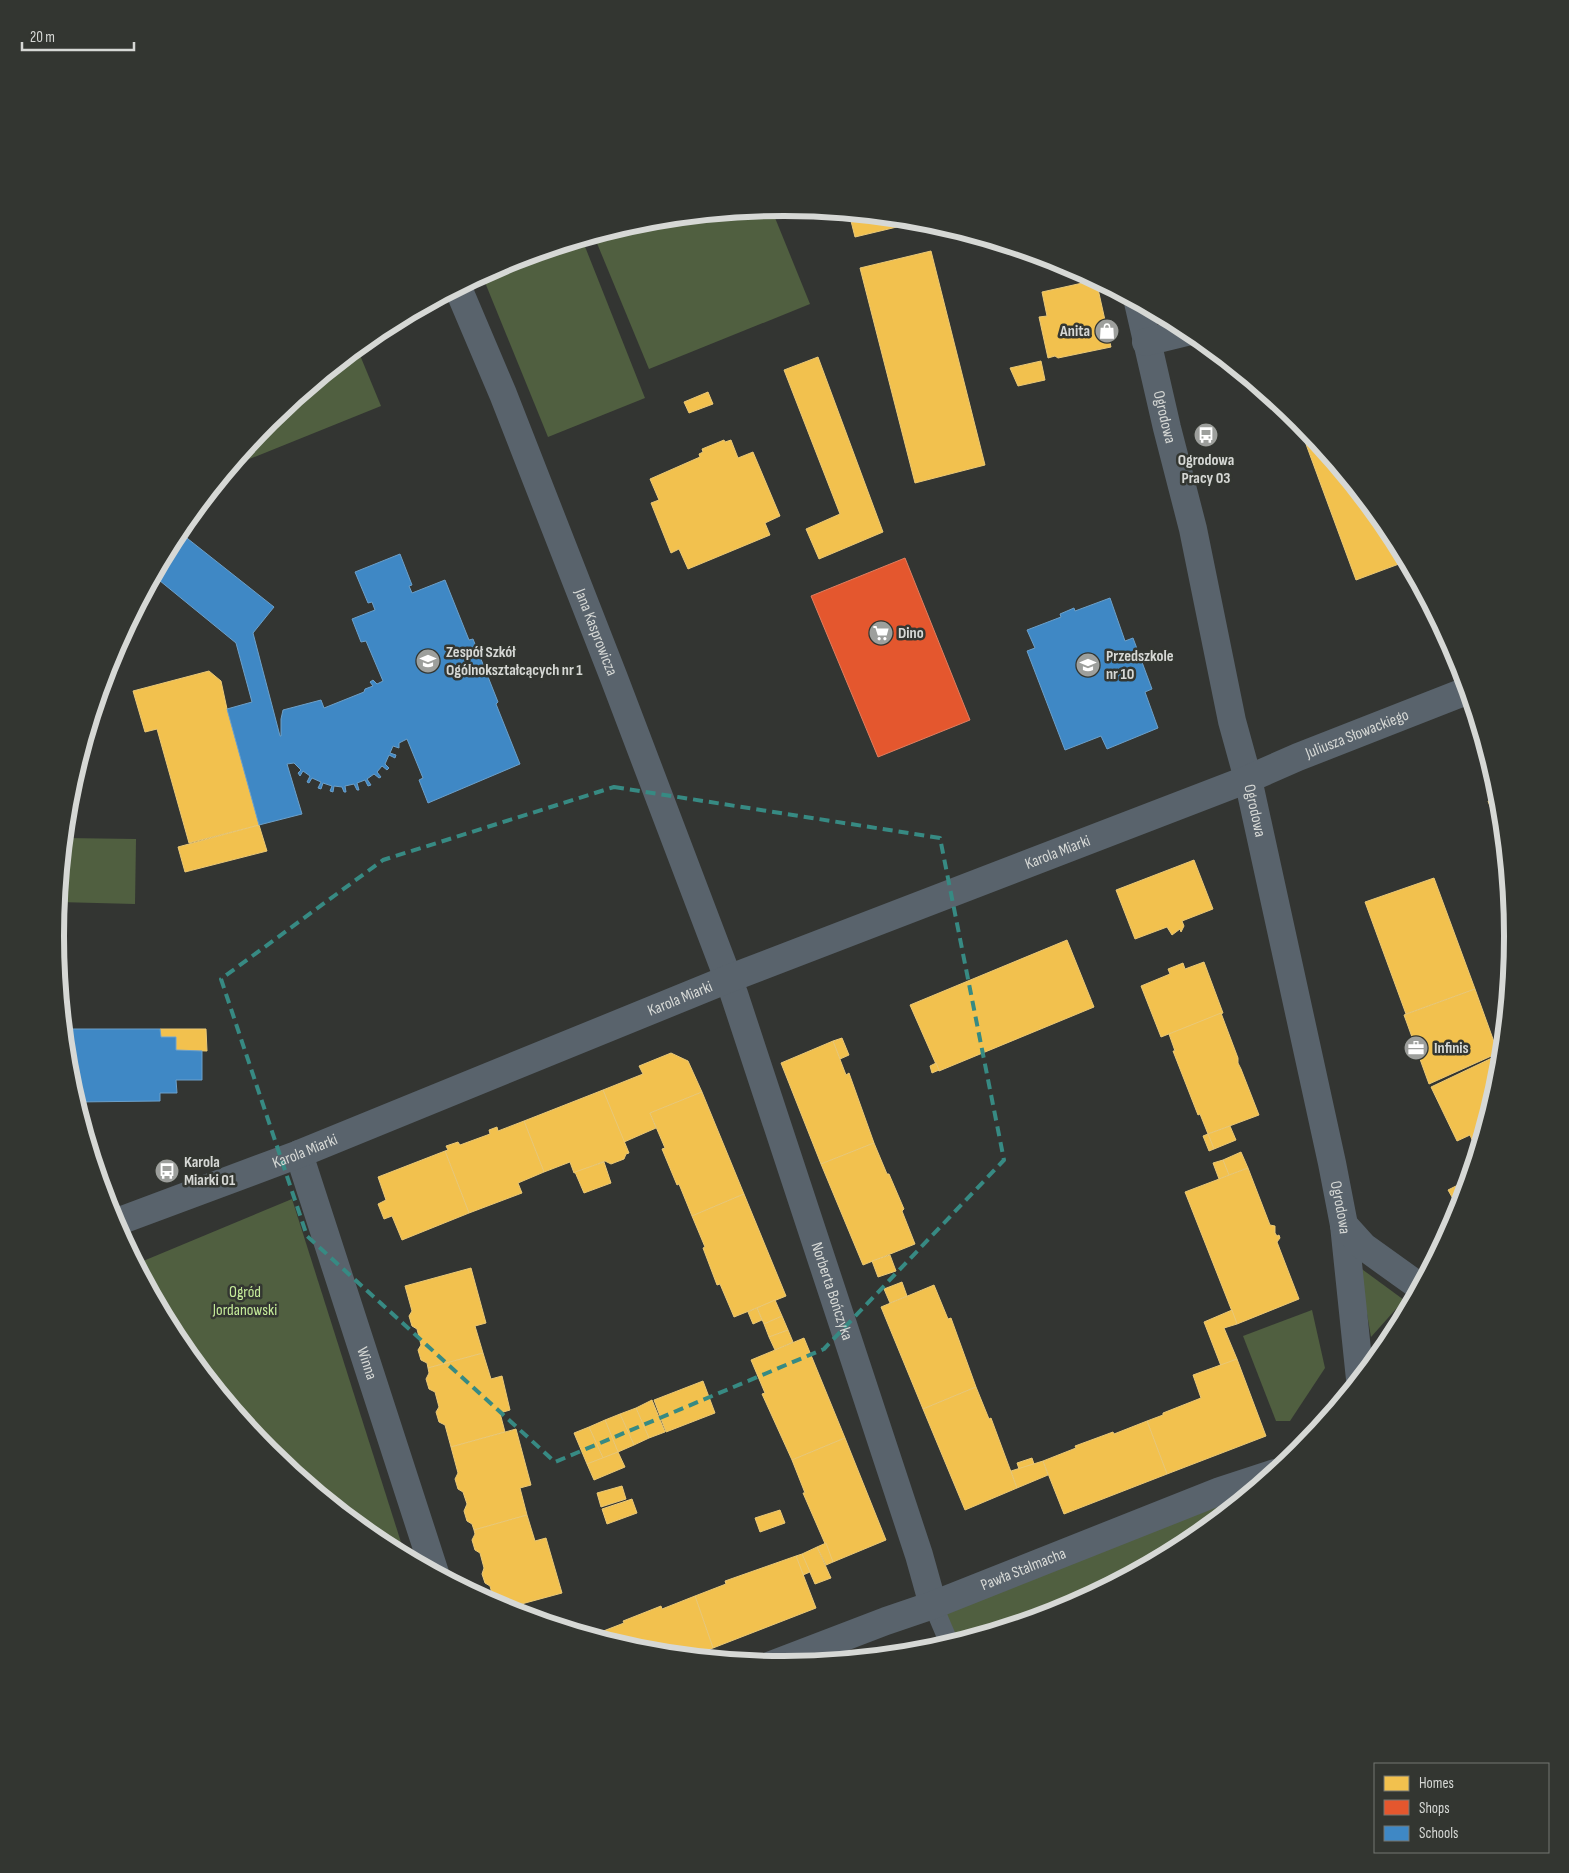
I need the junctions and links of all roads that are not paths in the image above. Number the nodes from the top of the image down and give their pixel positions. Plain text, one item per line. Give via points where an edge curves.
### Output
1 (460, 293) edge
2 (1139, 309) edge
3 (1180, 334) edge
4 (1146, 342) junction
5 (1462, 692) edge
6 (1248, 779) junction
7 (728, 979) junction
8 (299, 1154) junction
9 (122, 1220) edge
10 (1344, 1225) junction
11 (1416, 1284) edge
12 (1359, 1371) edge
13 (1255, 1482) edge
14 (433, 1565) edge
15 (933, 1605) junction
16 (947, 1638) edge
17 (792, 1657) edge

1 - 7 street, Jana Kasprowicza via 614,678
2 - 4 street, Ogrodowa
3 - 4 street
4 - 6 street, Ogrodowa via 1193,529 1232,721
5 - 6 street, Juliusza Słowackiego via 1298,756
6 - 7 street, Karola Miarki
6 - 10 street, Ogrodowa
7 - 8 street, Karola Miarki
7 - 15 street, Norberta Bończyka
8 - 9 street, Karola Miarki
8 - 14 street, Winna
10 - 11 street, Ogrodowa via 1363,1246
10 - 12 street
13 - 15 street, Pawła Stalmacha
15 - 16 lane
15 - 17 street, Pawła Stalmacha

